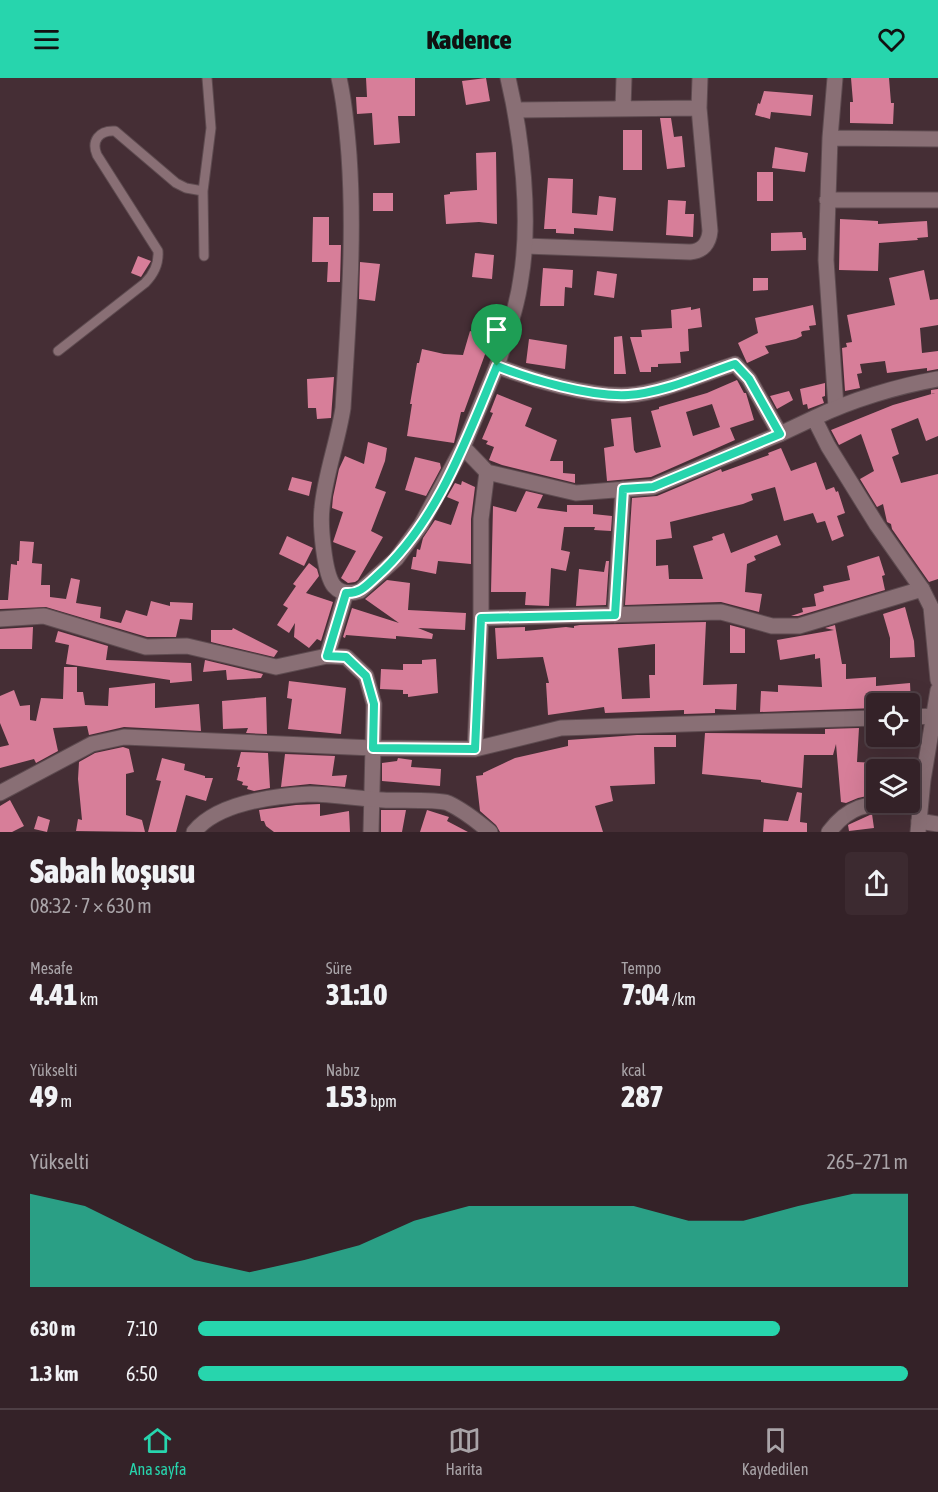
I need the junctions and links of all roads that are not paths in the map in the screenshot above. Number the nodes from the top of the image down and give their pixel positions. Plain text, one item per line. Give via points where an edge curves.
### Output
1 (207, 78) edge
2 (339, 78) edge
3 (508, 78) edge
4 (624, 78) edge
5 (699, 78) edge
6 (835, 78) edge
7 (699, 108) junction
8 (623, 109) junction
9 (516, 110) junction
10 (830, 138) junction
11 (938, 140) edge
12 (203, 191) junction
13 (828, 200) junction
14 (938, 200) edge
15 (525, 246) junction
16 (204, 256) dead end
17 (58, 351) dead end
18 (497, 366) junction
19 (938, 379) edge
20 (836, 407) junction
21 (814, 418) junction
22 (780, 434) junction
23 (463, 447) junction
24 (487, 472) junction
25 (623, 489) junction
26 (922, 589) junction
27 (346, 593) junction
28 (934, 607) edge
29 (615, 615) junction
30 (481, 618) junction
31 (0, 619) edge
32 (327, 656) junction
33 (938, 680) edge
34 (938, 690) edge
35 (936, 716) edge
36 (920, 717) edge
37 (866, 718) edge
38 (373, 748) junction
39 (475, 749) junction
40 (920, 788) edge
41 (0, 793) edge
42 (371, 800) junction
43 (866, 804) edge
44 (938, 824) edge
45 (919, 827) edge
46 (194, 832) edge
47 (371, 832) edge
48 (490, 832) edge
49 (829, 832) edge

1 - 12 lane via 211,128
2 - 27 street via 353,205 352,241 343,408 322,525 331,580
3 - 9 street
4 - 8 street
5 - 7 street
6 - 10 street
7 - 8 street
7 - 15 street via 710,231 704,247 690,252
8 - 9 street
9 - 15 street
10 - 11 street
10 - 13 street
12 - 16 lane
12 - 17 lane via 177,183 115,131 99,136 94,145 97,155 158,251 157,264 145,283
13 - 14 street
13 - 20 street via 826,260
15 - 18 street via 514,309
18 - 22 street via 588,391 629,395 735,364 749,379
18 - 23 street
19 - 20 street
20 - 21 street
21 - 22 street
21 - 26 street via 877,525
22 - 25 street via 653,487
23 - 24 street
23 - 27 street via 403,551 360,591
24 - 25 street via 576,493
24 - 30 street via 481,519
25 - 29 street
26 - 28 street
26 - 29 street via 799,626 772,626 721,612
27 - 32 street
28 - 33 street
29 - 30 street
30 - 39 street
31 - 32 street via 44,616 146,647 187,646 276,667
32 - 38 street via 346,657 366,676 374,704
34 - 35 street
35 - 36 street
35 - 40 street
37 - 39 street via 561,728
38 - 39 street
38 - 41 street via 124,737 92,744
38 - 42 street
42 - 46 street via 311,794 263,799 221,811
42 - 47 street
42 - 48 street via 446,802
43 - 49 street via 850,811
44 - 45 street

